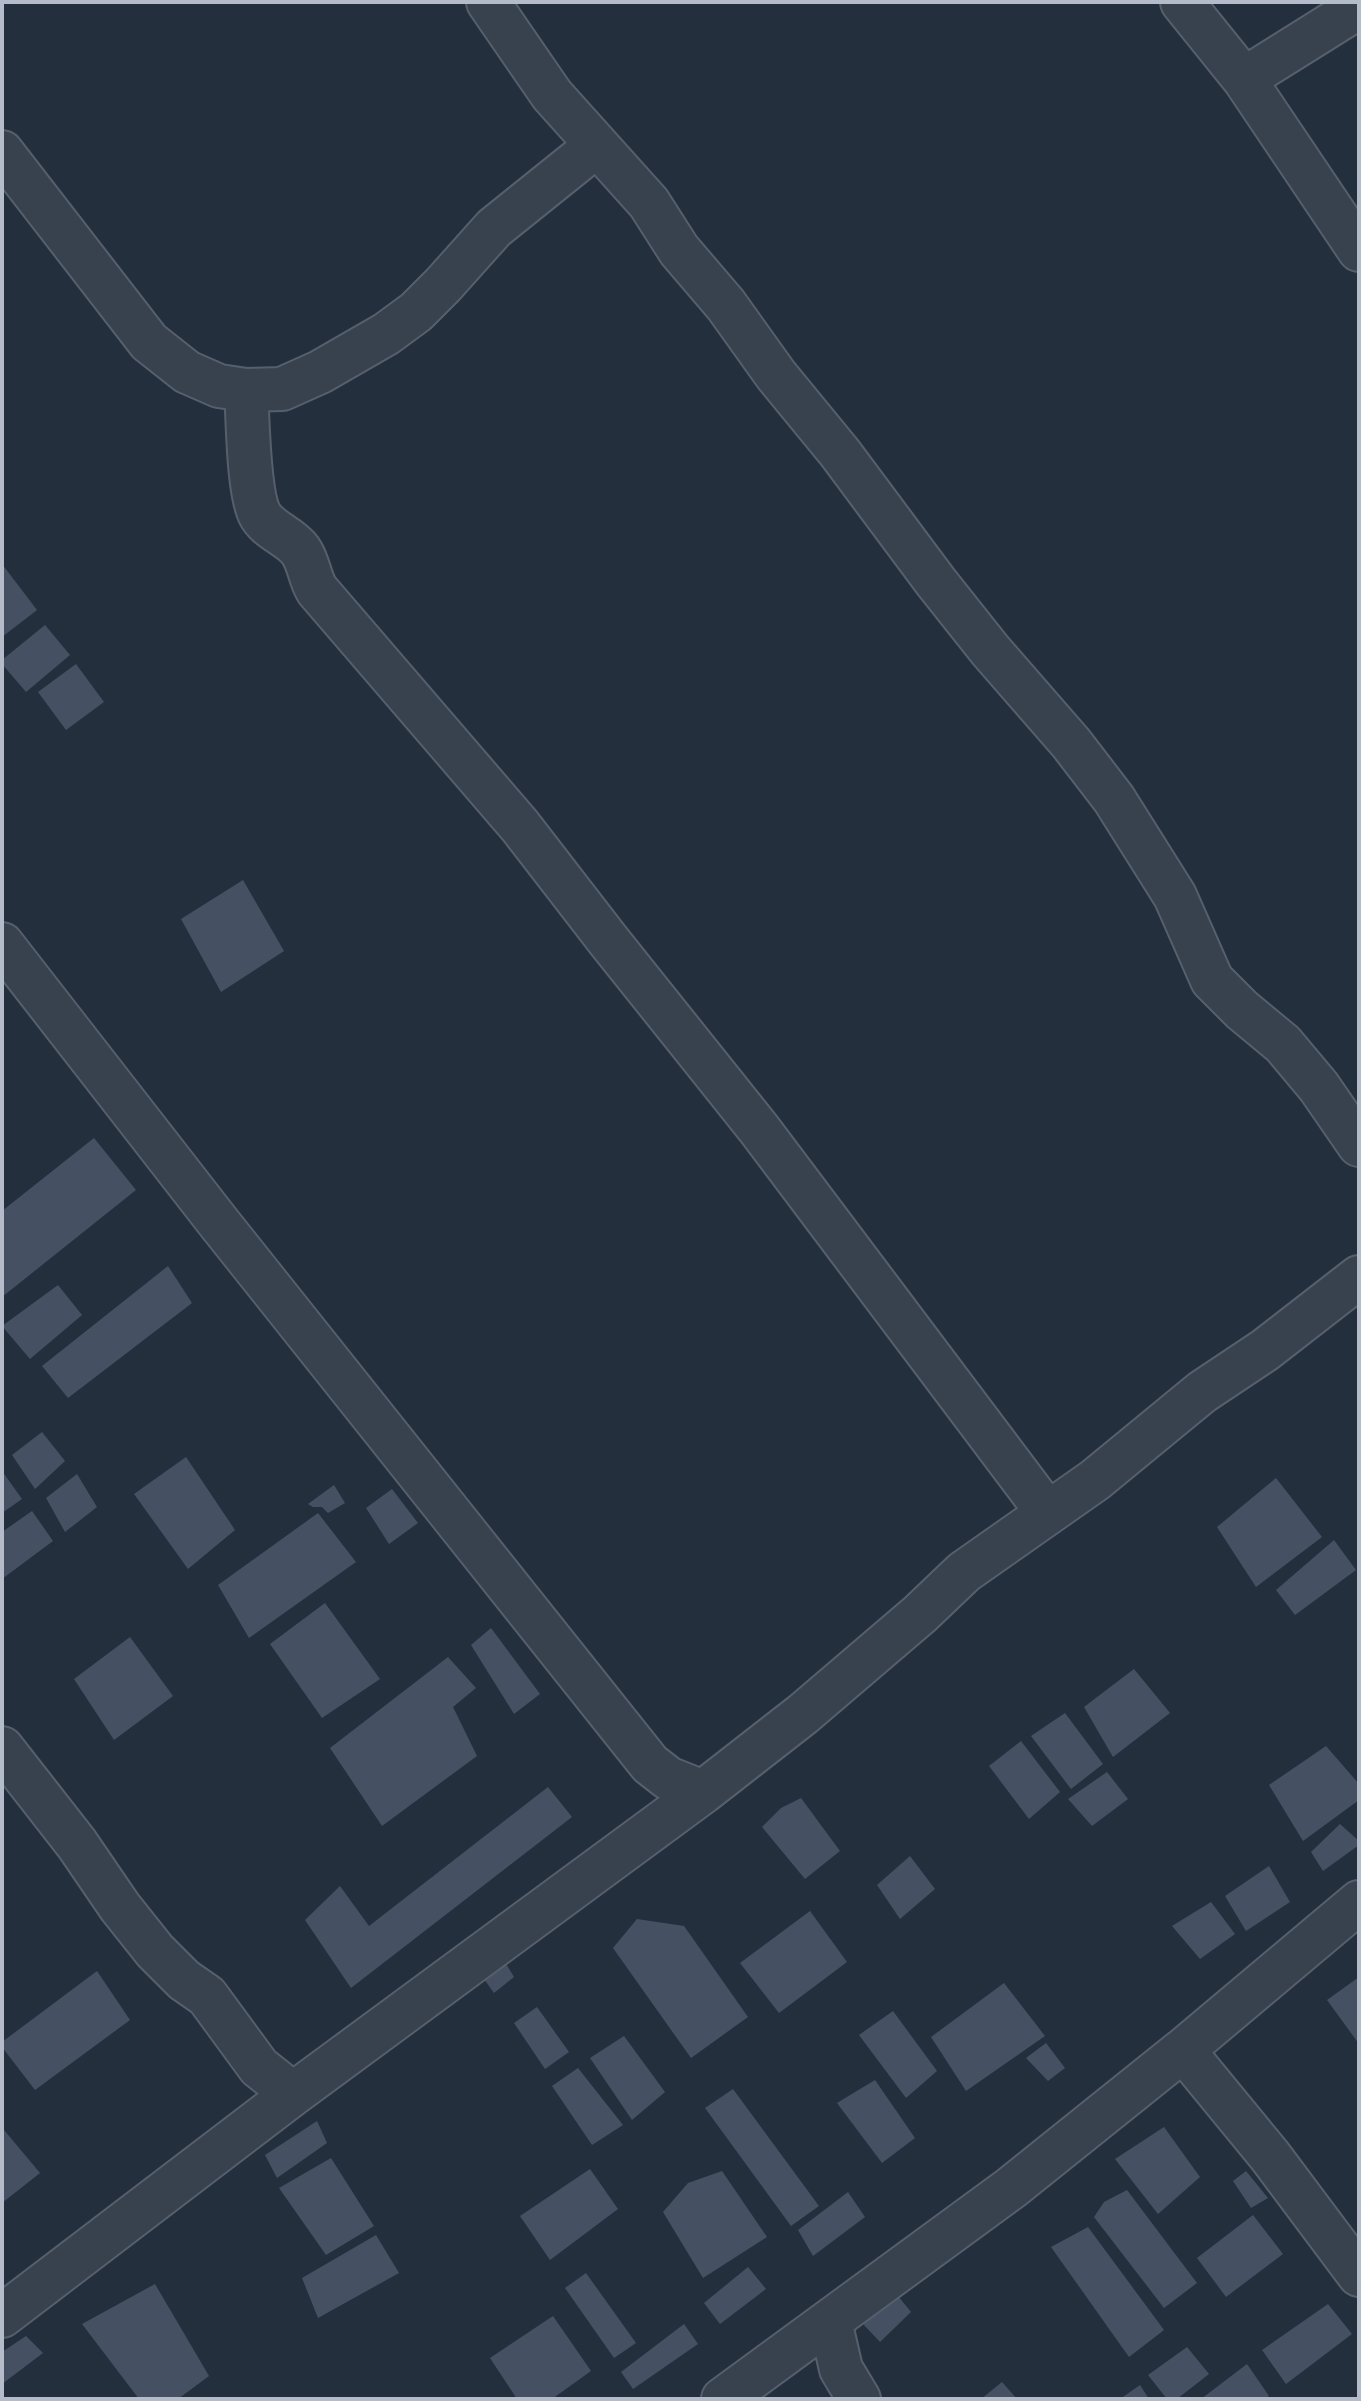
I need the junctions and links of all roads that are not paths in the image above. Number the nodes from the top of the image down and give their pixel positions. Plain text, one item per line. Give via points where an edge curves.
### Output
1 (488, 2) edge
2 (1182, 2) edge
3 (1359, 7) edge
4 (1244, 79) junction
5 (596, 146) junction
6 (2, 152) edge
7 (1359, 250) edge
8 (246, 390) junction
9 (2, 944) edge
10 (1359, 1145) edge
11 (1359, 1277) edge
12 (1047, 1512) junction
13 (2, 1748) edge
14 (703, 1792) junction
15 (1359, 1902) edge
16 (1183, 2050) junction
17 (293, 2094) junction
18 (1359, 2275) edge
19 (2, 2316) edge
20 (830, 2321) junction
21 (723, 2399) edge
22 (859, 2399) edge

1 - 5 street via 552,95
2 - 4 street
3 - 4 street
4 - 7 street
5 - 8 street via 494,228 425,303 386,334 282,389
5 - 10 street via 649,203 679,250 936,582 1114,799 1175,896 1212,980 1283,1044
6 - 8 street via 149,342 187,372 219,386
8 - 12 street via 259,514 299,548 317,590 520,826 759,1129
9 - 14 street via 650,1764
11 - 12 street
12 - 14 street via 964,1572 803,1714
13 - 17 street via 155,1951 207,1996 259,2067
14 - 17 street
15 - 16 street
16 - 18 street
16 - 20 street via 1011,2188
17 - 19 street
20 - 21 street
20 - 22 street via 841,2369

